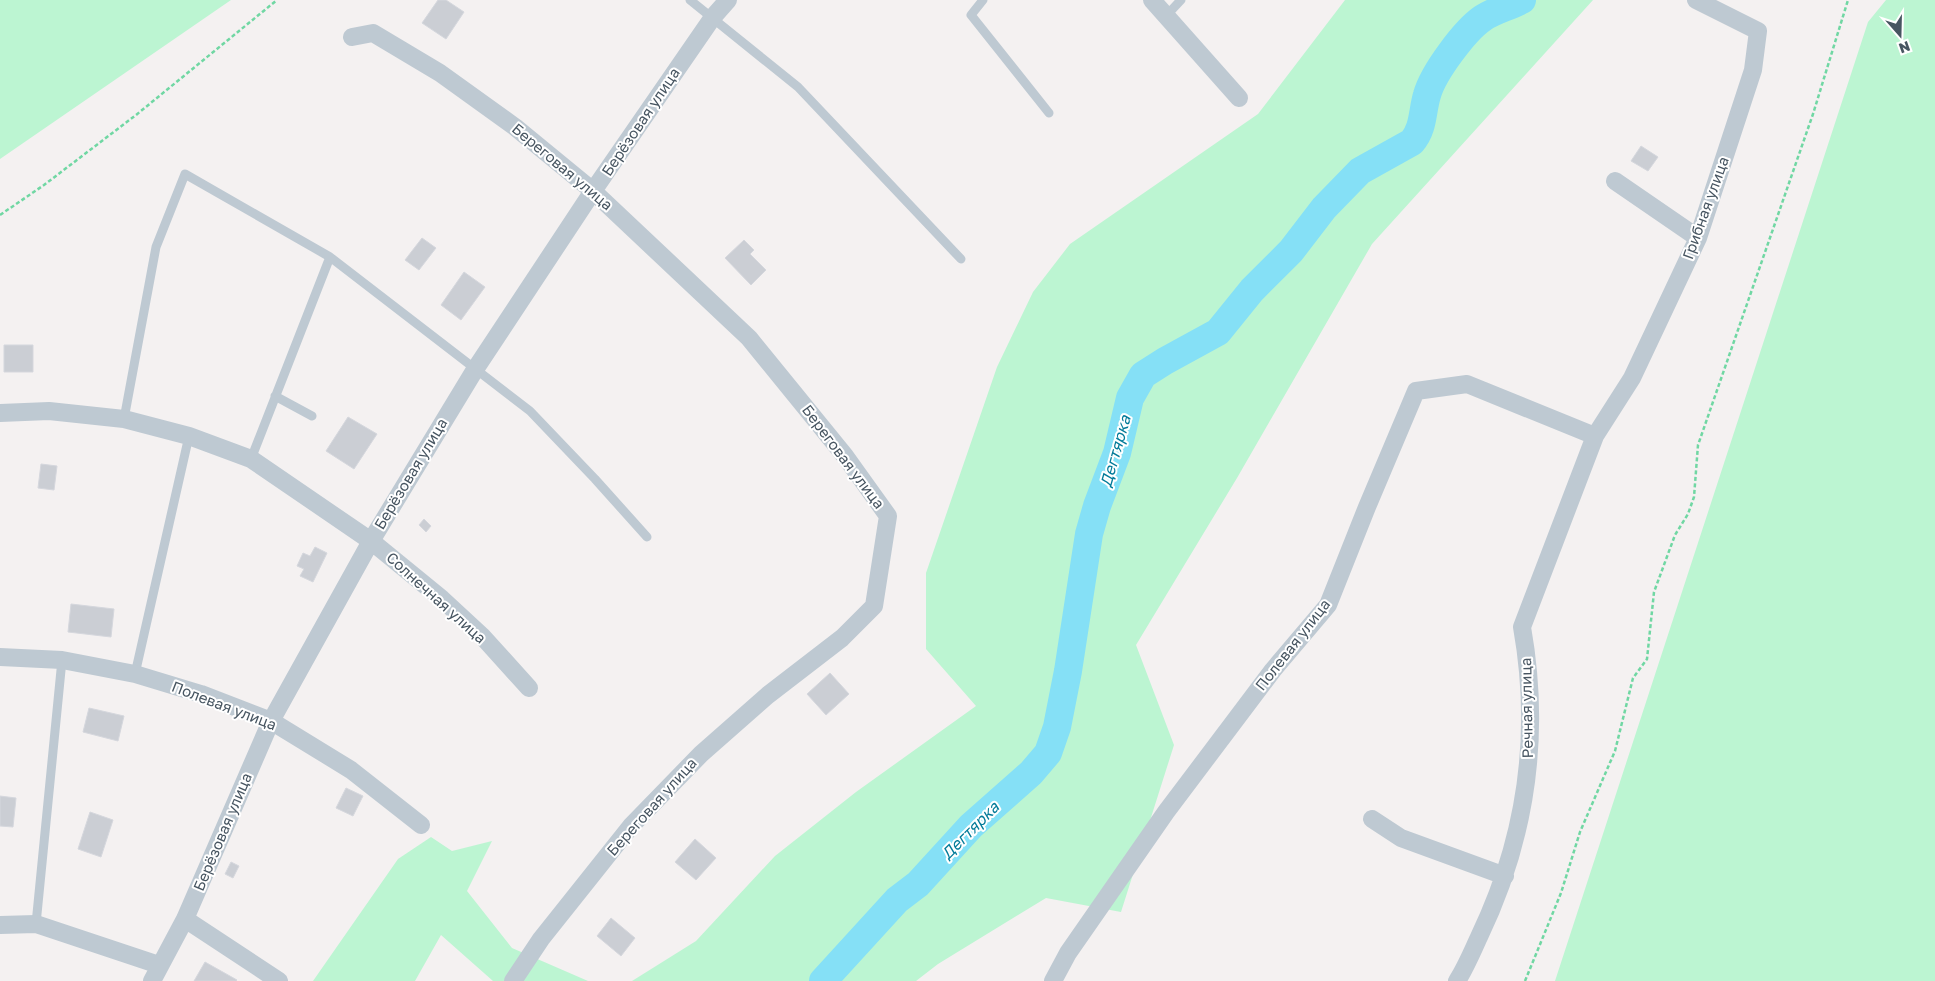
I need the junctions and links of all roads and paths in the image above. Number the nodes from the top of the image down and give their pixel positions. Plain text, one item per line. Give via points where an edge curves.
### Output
1 (277, 0) edge
2 (690, 0) edge
3 (728, 0) edge
4 (983, 0) edge
5 (1152, 0) edge
6 (1182, 0) edge
7 (1696, 0) edge
8 (1848, 0) edge
9 (1166, 16) junction
10 (713, 18) junction
11 (352, 38) dead end
12 (1239, 98) dead end
13 (1049, 113) dead end
14 (1614, 181) dead end
15 (593, 191) junction
16 (0, 215) edge
17 (1698, 238) junction
18 (330, 257) junction
19 (961, 259) dead end
20 (476, 368) junction
21 (275, 396) junction
22 (0, 413) edge
23 (312, 416) dead end
24 (124, 419) junction
25 (189, 436) junction
26 (1595, 436) junction
27 (251, 459) junction
28 (647, 537) dead end
29 (371, 540) junction
30 (0, 657) edge
31 (62, 660) junction
32 (135, 674) junction
33 (529, 688) dead end
34 (271, 721) junction
35 (1372, 819) dead end
36 (421, 825) dead end
37 (1505, 876) junction
38 (185, 919) junction
39 (36, 924) junction
40 (0, 925) edge
41 (155, 973) edge
42 (279, 981) edge
43 (513, 981) edge
44 (1052, 981) edge
45 (1457, 981) edge
46 (1525, 981) edge

1 - 16 path via 136,115
2 - 10 lane
3 - 10 street, Берёзовая улица
4 - 13 lane via 971,15
5 - 9 street
6 - 9 lane
7 - 17 street, Грибная улица via 1758,31 1753,70
8 - 46 path via 1813,114 1698,445 1694,497 1675,535 1654,592 1647,659 1633,678 1616,751 1580,832 1561,893
9 - 12 street
10 - 15 street, Берёзовая улица
10 - 19 lane via 798,87
11 - 15 street, Береговая улица via 373,34 440,73 515,127
14 - 17 street
15 - 20 street, Берёзовая улица
15 - 43 street, Береговая улица via 749,338 845,456 888,516 874,606 842,638 768,695 701,754 631,826 541,939
17 - 26 street, Грибная улица via 1632,378
18 - 20 lane
18 - 21 lane
18 - 24 lane via 185,174 156,247
20 - 28 lane via 530,411
20 - 29 street, Берёзовая улица
21 - 23 lane
21 - 27 lane
22 - 24 street, Солнечная улица via 49,411
24 - 25 street, Солнечная улица
25 - 27 street, Солнечная улица
25 - 32 lane
26 - 37 street, Речная улица via 1522,626 1527,652 1530,710 1527,782
26 - 44 street, Полевая улица via 1467,384 1416,391 1328,605 1273,670 1166,812
27 - 29 street, Солнечная улица
29 - 33 street, Солнечная улица via 482,636
29 - 34 street, Берёзовая улица
30 - 31 street, Полевая улица
31 - 32 street, Полевая улица
31 - 39 lane
32 - 34 street, Полевая улица via 201,694
34 - 36 street, Полевая улица via 351,770
34 - 38 street, Берёзовая улица
35 - 37 street via 1401,838
37 - 45 street, Речная улица via 1495,905
38 - 41 street, Берёзовая улица
38 - 42 street
39 - 40 street
39 - 41 street

